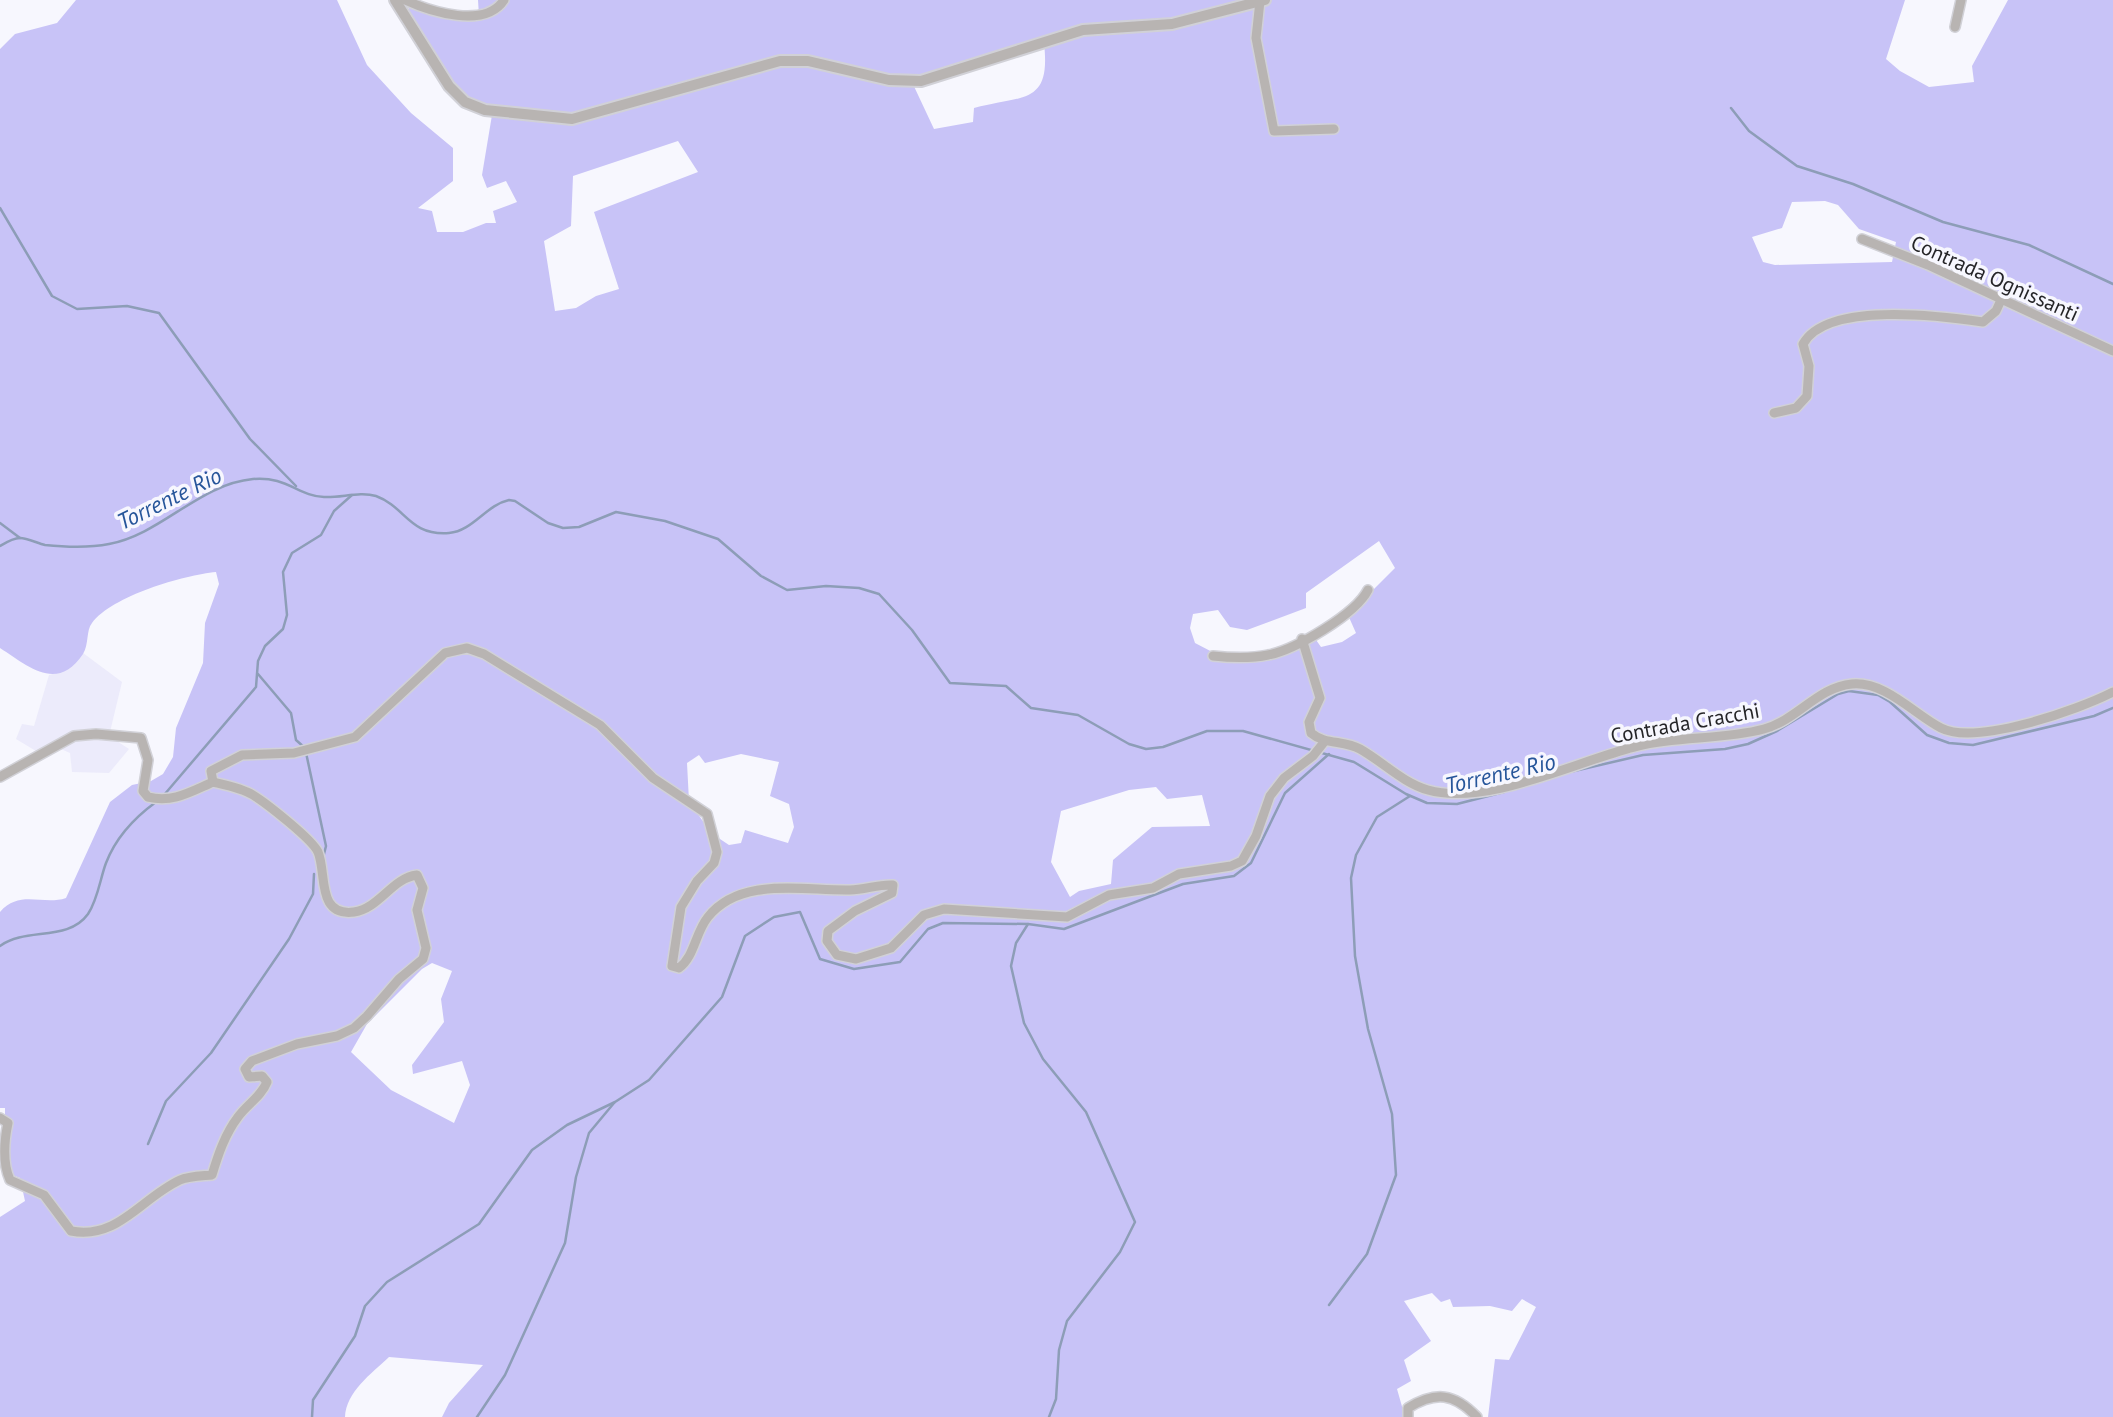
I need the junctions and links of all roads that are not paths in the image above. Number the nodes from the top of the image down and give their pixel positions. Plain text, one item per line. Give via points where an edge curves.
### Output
1 (395, 0) edge
2 (405, 0) edge
3 (504, 0) edge
4 (1961, 0) edge
5 (1263, 1) edge
6 (425, 10) junction
7 (402, 13) junction
8 (1955, 27) dead end
9 (1334, 129) dead end
10 (1862, 239) dead end
11 (2001, 300) junction
12 (2113, 351) edge
13 (1774, 413) dead end
14 (1368, 590) dead end
15 (1302, 639) junction
16 (1213, 656) dead end
17 (2113, 692) edge
18 (1323, 744) junction
19 (0, 777) edge
20 (213, 782) junction
21 (0, 1118) edge
22 (1408, 1417) edge
23 (1477, 1417) edge

1 - 7 street
2 - 6 street
3 - 6 street via 488,14 440,15
4 - 8 street
5 - 7 street via 1172,24 1083,30 921,81 889,80 808,61 780,61 572,119 485,110 465,102 435,68
5 - 9 street via 1256,38 1274,131
6 - 7 street
10 - 11 street, Contrada Ognissanti
11 - 12 street, Contrada Ognissanti
11 - 13 street via 1983,322 1886,313 1808,334 1803,344 1809,366 1807,396 1796,408
14 - 15 street via 1363,601 1336,622
15 - 16 street via 1267,656
15 - 18 street via 1320,698 1308,728
17 - 18 street, Contrada Cracchi via 2052,716 1965,736 1943,729 1890,695 1856,683 1829,689 1765,729 1639,746 1508,786 1453,795 1415,785 1352,746
18 - 20 street via 1270,796 1256,836 1242,861 1231,866 1180,874 1153,888 1109,895 1067,917 944,909 924,915 891,948 856,959 837,956 827,941 828,931 892,892 893,886 756,889 729,897 707,918 687,962 679,968 671,966 681,907 714,863 717,852 707,814 653,778 600,725 484,654 467,648 445,653 355,737 309,751 242,755 211,771
19 - 20 street via 74,736 96,734 142,738 148,760 143,790 148,797 164,801
20 - 21 street via 252,794 318,851 322,887 327,901 338,911 372,906 407,876 417,875 423,888 417,910 426,947 423,959 354,1028 252,1061 245,1069 249,1076 262,1076 267,1082 264,1091 238,1117 219,1150 212,1175 181,1180 114,1226 89,1234 71,1231 44,1195 10,1180 4,1142 8,1123
22 - 23 street via 1408,1408 1437,1395 1456,1401

